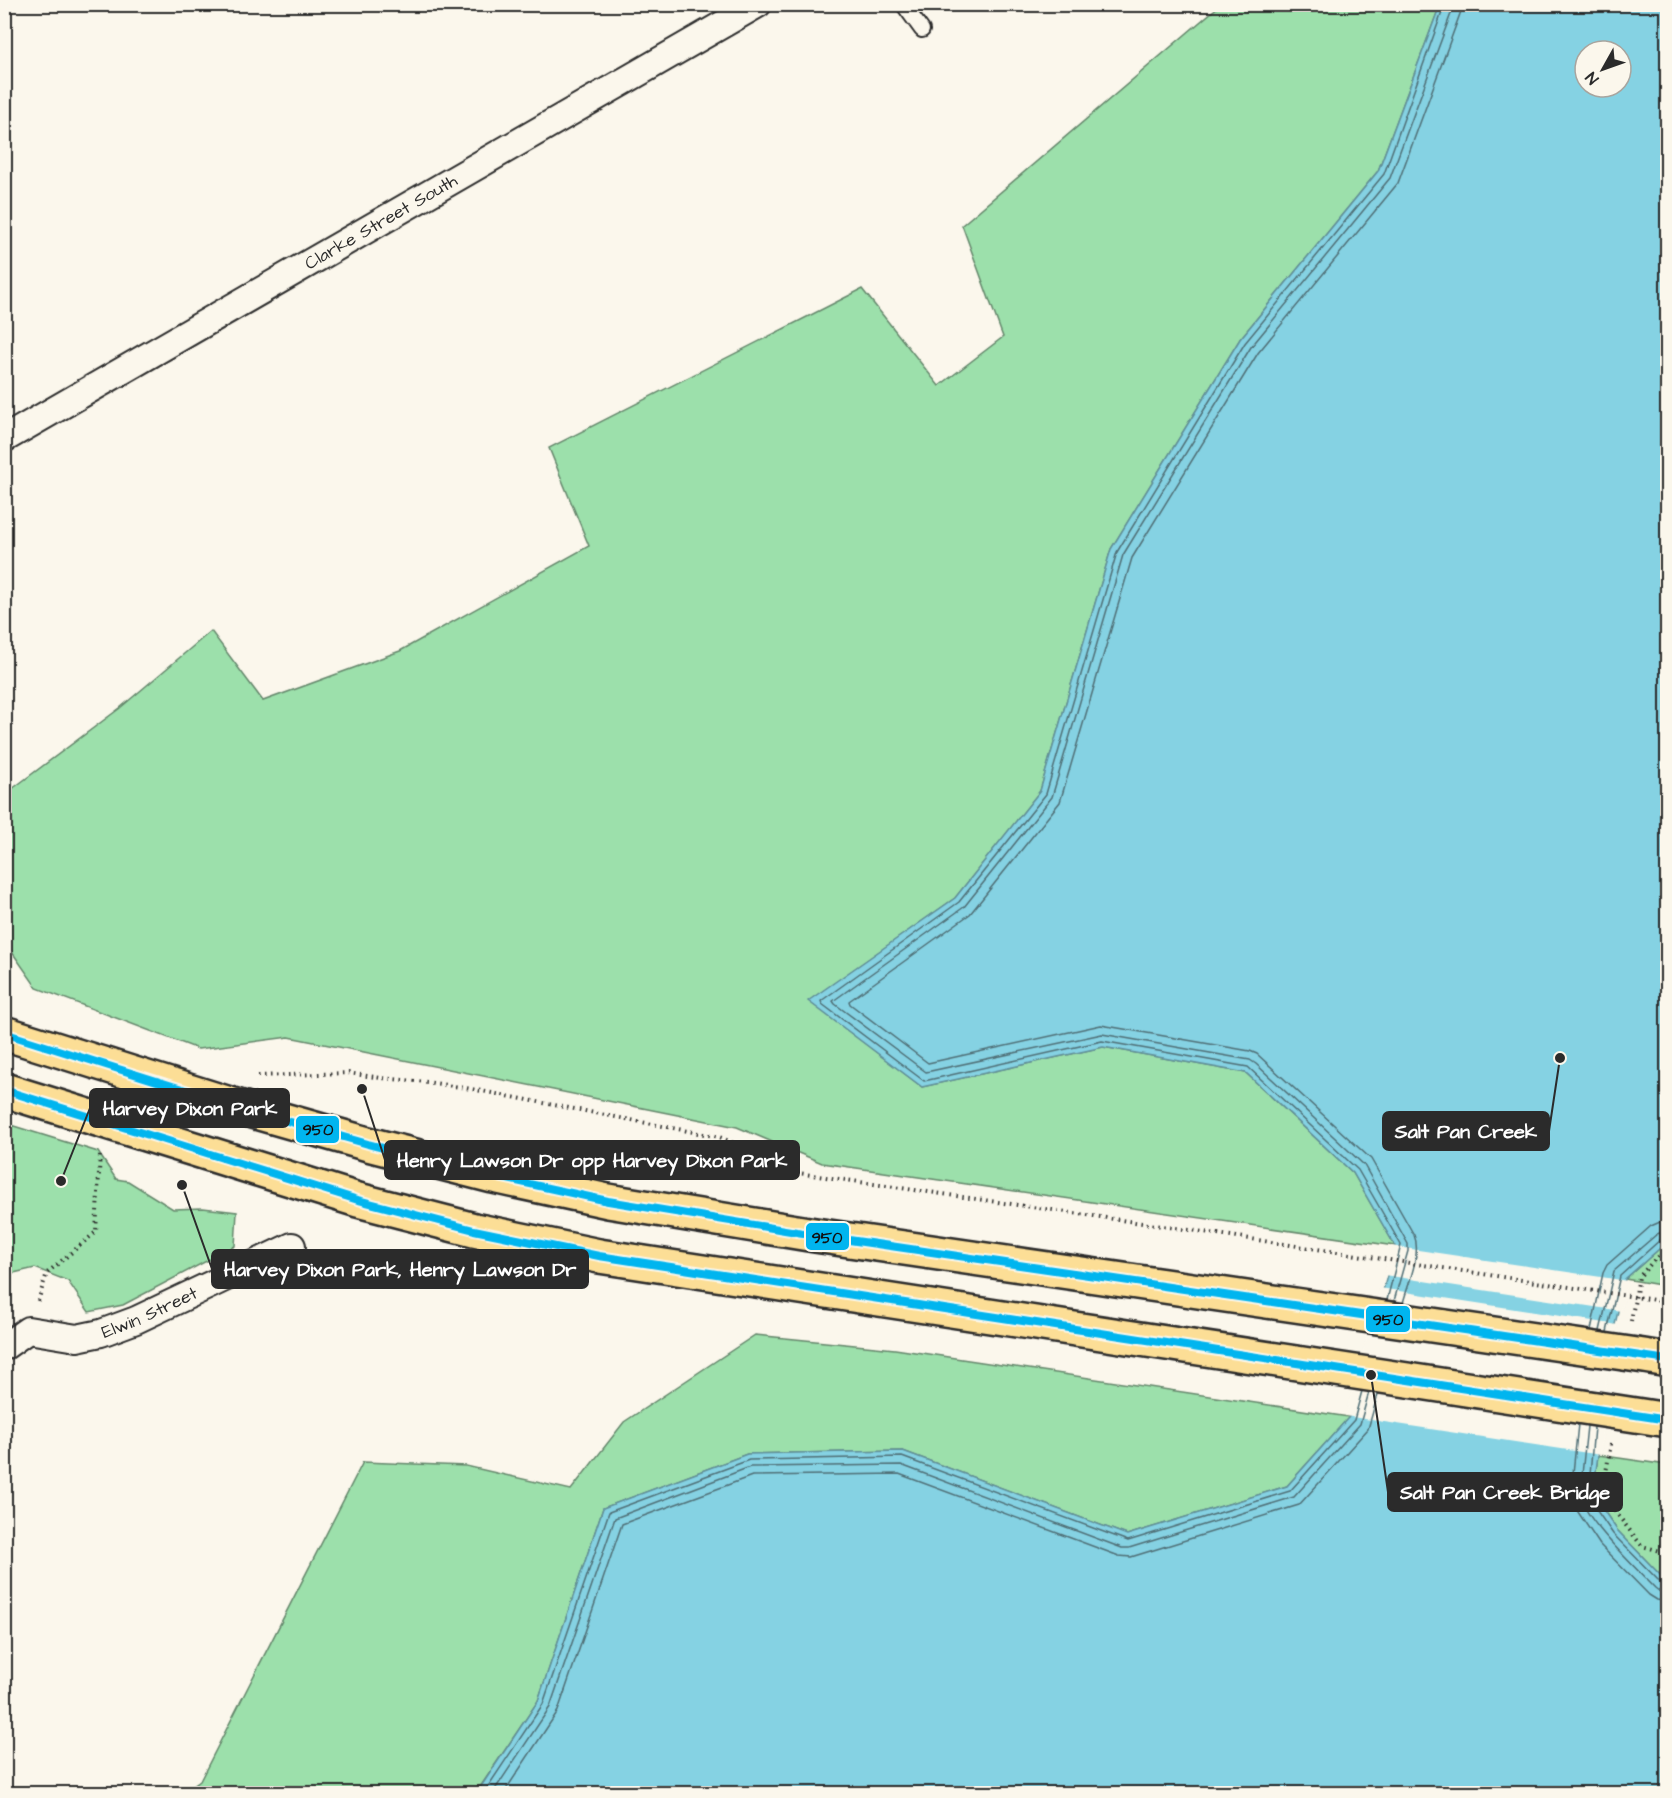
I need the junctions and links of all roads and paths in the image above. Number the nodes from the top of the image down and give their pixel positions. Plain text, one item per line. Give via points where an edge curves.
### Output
1 (758, 4) edge
2 (903, 4) edge
3 (922, 30) dead end
4 (4, 439) edge
5 (4, 1033) edge
6 (255, 1076) dead end
7 (4, 1090) edge
8 (101, 1119) junction
9 (292, 1246) dead end
10 (1668, 1302) edge
11 (28, 1330) junction
12 (4, 1347) edge
13 (1668, 1360) edge
14 (1668, 1420) edge

1 - 4 street, Clarke Street South
2 - 3 lane
5 - 13 main road via 357,1141 608,1201 814,1235
6 - 10 path via 348,1072 466,1088 719,1137 784,1170 819,1177
7 - 8 main road
8 - 11 path via 96,1232 47,1273
8 - 14 main road via 358,1200 599,1256
9 - 11 street, Elwin Street via 101,1334 77,1338
11 - 12 street

